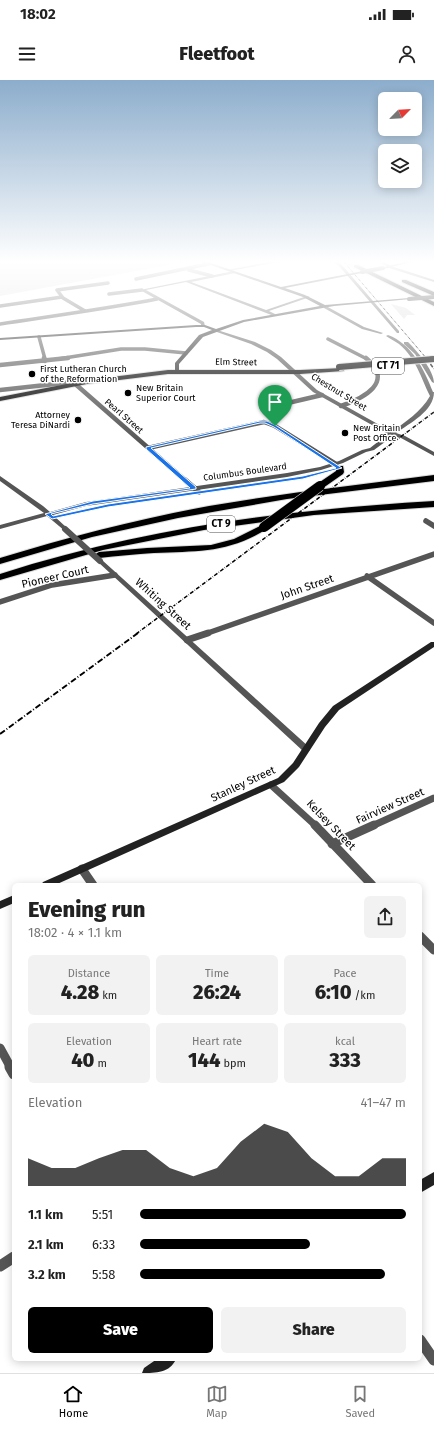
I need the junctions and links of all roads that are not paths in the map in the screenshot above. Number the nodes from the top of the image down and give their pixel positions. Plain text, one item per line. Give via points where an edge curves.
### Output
1 (11, 322) edge
2 (202, 322) edge
3 (238, 322) edge
4 (353, 322) edge
5 (385, 322) edge
6 (388, 322) edge
7 (0, 324) edge
8 (203, 326) junction
9 (215, 330) junction
10 (386, 331) junction
11 (398, 334) junction
12 (388, 336) junction
13 (39, 337) junction
14 (328, 339) dead end
15 (0, 340) edge
16 (186, 353) junction
17 (418, 355) junction
18 (411, 356) junction
19 (434, 359) edge
20 (45, 361) junction
21 (434, 362) edge
22 (0, 365) edge
23 (221, 368) junction
24 (340, 369) junction
25 (177, 370) junction
26 (208, 371) junction
27 (292, 371) junction
28 (319, 372) junction
29 (304, 382) junction
30 (434, 382) edge
31 (75, 384) junction
32 (0, 390) edge
33 (433, 394) edge
34 (322, 395) junction
35 (0, 399) edge
36 (275, 406) dead end
37 (342, 406) junction
38 (392, 434) junction
39 (148, 448) junction
40 (434, 454) edge
41 (434, 461) edge
42 (338, 466) junction
43 (1, 478) edge
44 (434, 478) edge
45 (196, 490) junction
46 (434, 504) edge
47 (50, 516) junction
48 (426, 521) dead end
49 (434, 526) edge
50 (0, 527) edge
51 (0, 533) edge
52 (434, 554) edge
53 (0, 561) edge
54 (13, 572) junction
55 (115, 575) junction
56 (0, 576) edge
57 (367, 576) junction
58 (0, 602) edge
59 (434, 623) edge
60 (187, 640) junction
61 (434, 644) edge
62 (306, 749) junction
63 (271, 785) junction
64 (434, 798) edge
65 (332, 844) junction
66 (82, 869) junction
67 (50, 883) edge
68 (92, 883) edge
69 (370, 883) edge
70 (12, 900) edge
71 (0, 905) edge
72 (422, 938) edge
73 (434, 950) edge
74 (0, 1048) edge
75 (12, 1070) edge
76 (434, 1178) edge
77 (422, 1186) edge
78 (12, 1258) edge
79 (0, 1266) edge
80 (422, 1343) edge
81 (434, 1360) edge
82 (166, 1361) edge
83 (149, 1373) edge

1 - 7 street
2 - 8 street
3 - 9 main road
4 - 10 street
5 - 10 street
6 - 11 street
8 - 9 main road
8 - 13 main road
9 - 16 main road via 200,336
9 - 27 street, Chestnut Street via 264,348
10 - 11 street
10 - 12 street, Columbus Boulevard
11 - 12 street
11 - 17 street via 399,338
12 - 18 street, Columbus Boulevard via 402,343
13 - 15 main road
13 - 20 street
14 - 37 street via 367,359 378,375 377,383 370,392
16 - 20 street via 124,349
16 - 25 main road via 176,365
17 - 18 street
17 - 30 street
18 - 33 street, Columbus Boulevard
19 - 24 main road, CT 71, bridge
20 - 22 street
21 - 24 main road, CT 71
23 - 25 main road, Elm Street / CT 71
23 - 26 main road
23 - 27 main road, Elm Street / CT 71
24 - 27 main road, CT 71
24 - 28 main road, CT 71
25 - 26 main road, Elm Street / CT 71
25 - 31 main road, CT 71
26 - 27 main road, Elm Street / CT 71
27 - 28 main road, CT 71
27 - 29 street, Chestnut Street
28 - 29 main road via 305,375
29 - 34 street, Chestnut Street
31 - 32 street via 64,382
31 - 35 main road, CT 71
31 - 39 street, Pearl Street
33 - 38 street, Columbus Boulevard via 423,411
34 - 36 street
34 - 37 street, Chestnut Street
37 - 38 street, Chestnut Street
38 - 40 street, Chestnut Street
38 - 41 street, Chestnut Street
38 - 42 street, Columbus Boulevard via 363,458
39 - 42 street via 265,422
39 - 45 street, Pearl Street
42 - 45 street, Columbus Boulevard via 303,478
42 - 54 highway, bridge via 340,472 242,540 219,547 108,554
43 - 47 street, Whiting Street
44 - 53 highway, CT 9 via 186,513 98,533
45 - 47 street, Columbus Boulevard
46 - 54 highway, CT 9 via 238,521 132,541
47 - 50 street, Columbus Boulevard
47 - 51 street, Columbus Boulevard
47 - 55 street, Whiting Street, bridge
48 - 49 street
52 - 57 street, John Street
54 - 56 highway, CT 9
55 - 58 street, Pioneer Court via 57,584
55 - 60 street, Whiting Street
57 - 59 street
57 - 60 street, John Street
60 - 62 street, Whiting Street
61 - 62 main road, Stanley Street via 337,706
62 - 63 main road, Stanley Street via 289,774
63 - 65 street, Kelsey Street via 304,814
63 - 66 main road, Stanley Street
64 - 65 street, Fairview Street
65 - 69 street, Kelsey Street
66 - 67 main road, Stanley Street
66 - 68 street
70 - 71 main road
72 - 73 street
74 - 75 street
76 - 77 main road
78 - 79 street
80 - 81 street
82 - 83 main road

